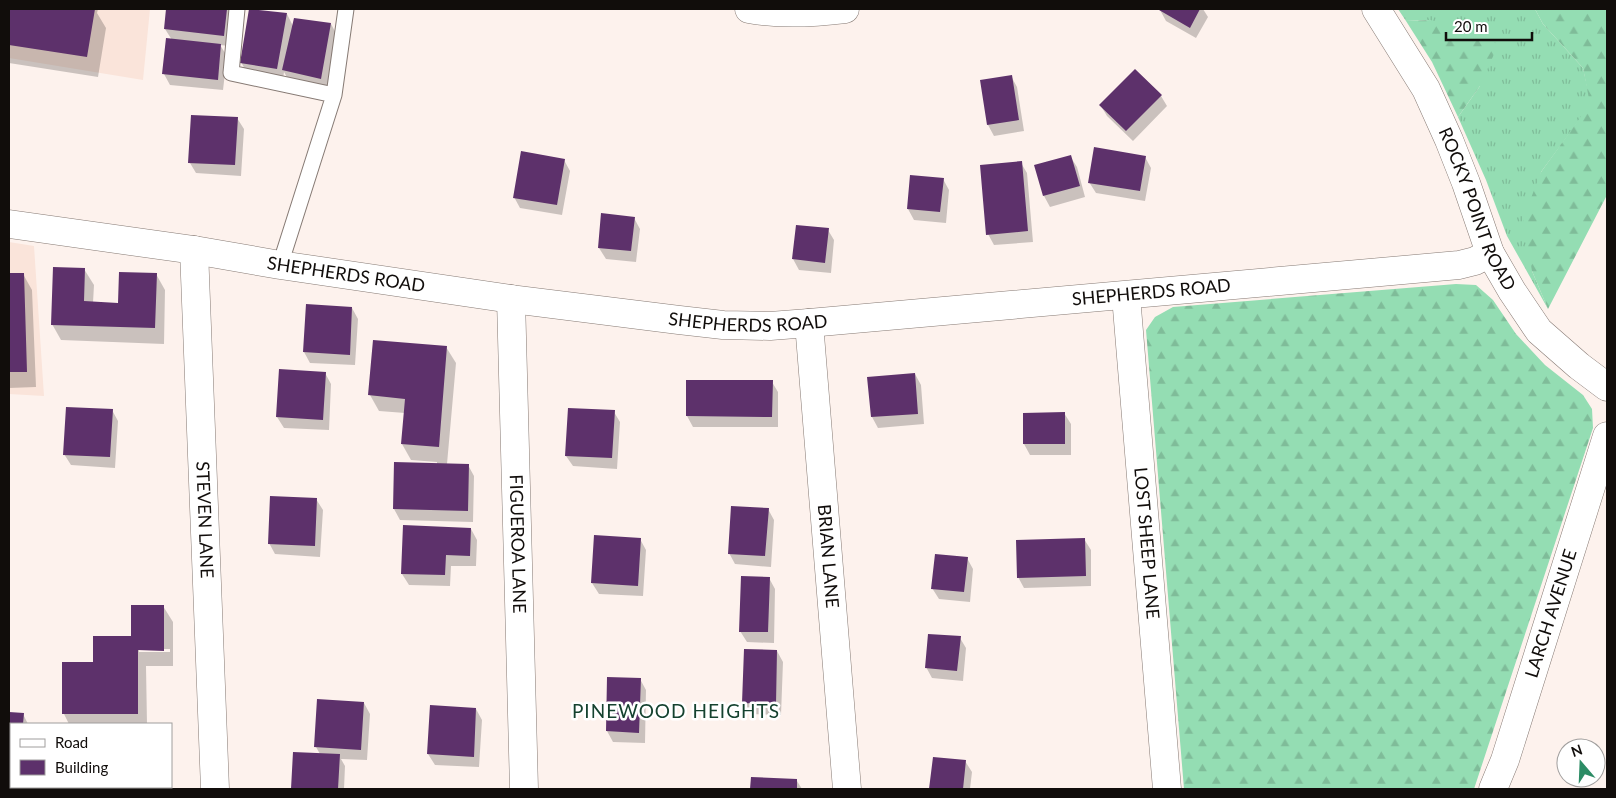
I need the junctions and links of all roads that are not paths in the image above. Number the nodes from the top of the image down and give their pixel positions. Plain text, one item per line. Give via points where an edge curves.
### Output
1 (237, 9) edge
2 (346, 9) edge
3 (750, 9) edge
4 (845, 9) edge
5 (1376, 9) edge
6 (334, 95) junction
7 (9, 224) edge
8 (194, 250) junction
9 (1490, 253) junction
10 (280, 265) junction
11 (1126, 296) junction
12 (511, 299) junction
13 (809, 323) junction
14 (1607, 387) edge
15 (1607, 436) edge
16 (215, 789) edge
17 (524, 789) edge
18 (846, 789) edge
19 (1167, 789) edge
20 (1493, 789) edge

1 - 6 lane via 231,73
2 - 6 lane
3 - 4 street via 816,12
5 - 9 street, ROCKY POINT ROAD via 1426,89 1449,140
6 - 10 lane
7 - 8 street, SHEPHERDS ROAD
8 - 10 street, SHEPHERDS ROAD
8 - 16 street, STEVEN LANE
9 - 11 street, SHEPHERDS ROAD via 1459,266
9 - 14 street, ROCKY POINT ROAD via 1539,331
10 - 12 street, SHEPHERDS ROAD
11 - 13 street, SHEPHERDS ROAD
11 - 19 street, LOST SHEEP LANE
12 - 13 street, SHEPHERDS ROAD via 723,325
12 - 17 street, FIGUEROA LANE
13 - 18 street, BRIAN LANE
15 - 20 street, LARCH AVENUE via 1505,760

